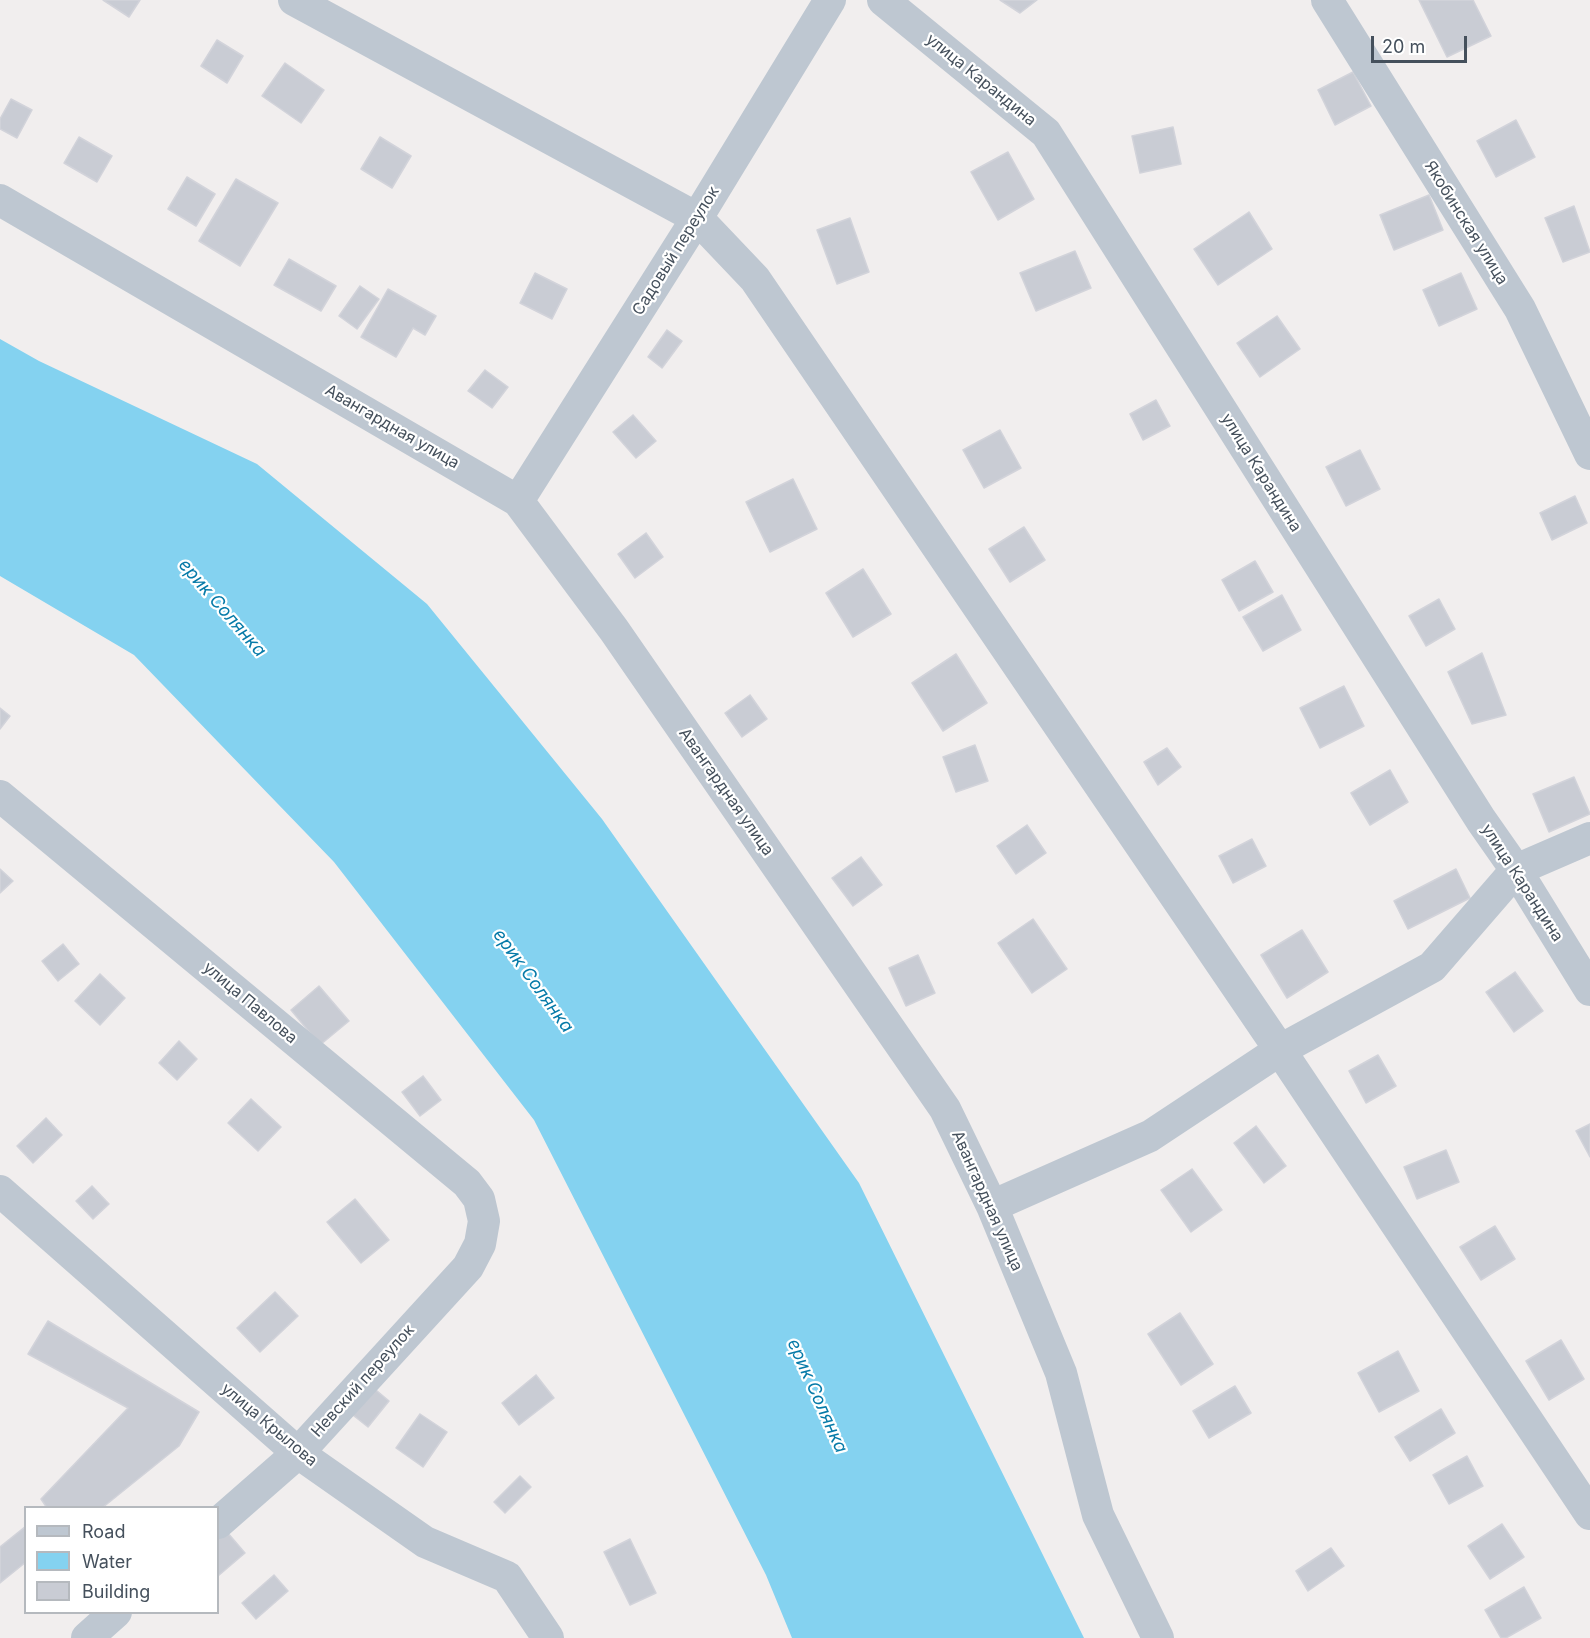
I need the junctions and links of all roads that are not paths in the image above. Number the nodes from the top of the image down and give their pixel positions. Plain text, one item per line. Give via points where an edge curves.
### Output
1 (294, 0) edge
2 (830, 0) edge
3 (882, 0) edge
4 (1327, 0) edge
5 (0, 200) edge
6 (697, 218) junction
7 (1590, 454) edge
8 (518, 501) junction
9 (0, 796) edge
10 (1590, 838) edge
11 (1516, 870) junction
12 (1590, 990) edge
13 (1280, 1050) junction
14 (0, 1191) edge
15 (992, 1206) junction
16 (484, 1221) joint
17 (298, 1453) junction
18 (1590, 1514) edge
19 (219, 1523) edge
20 (114, 1614) edge
21 (87, 1638) edge
22 (548, 1638) edge
23 (1158, 1638) edge

1 - 6 street
2 - 6 street, Садовый переулок
3 - 11 street, улица Карандина via 1046,133
4 - 7 street, Якобинская улица via 1520,309
5 - 8 street, Авангардная улица
6 - 8 street, Садовый переулок
6 - 13 street via 755,279
8 - 15 street, Авангардная улица via 614,630 945,1109
9 - 16 street, улица Павлова via 467,1183 479,1199
10 - 11 street
11 - 12 street, улица Карандина
11 - 13 street via 1432,966
13 - 15 street via 1150,1136
13 - 18 street
14 - 17 street, улица Крылова
15 - 23 street, Авангардная улица via 1061,1373 1098,1515
16 - 17 street, Невский переулок via 480,1245 468,1267
17 - 19 street, Невский переулок
17 - 22 street, улица Крылова via 425,1542 507,1577
20 - 21 street

